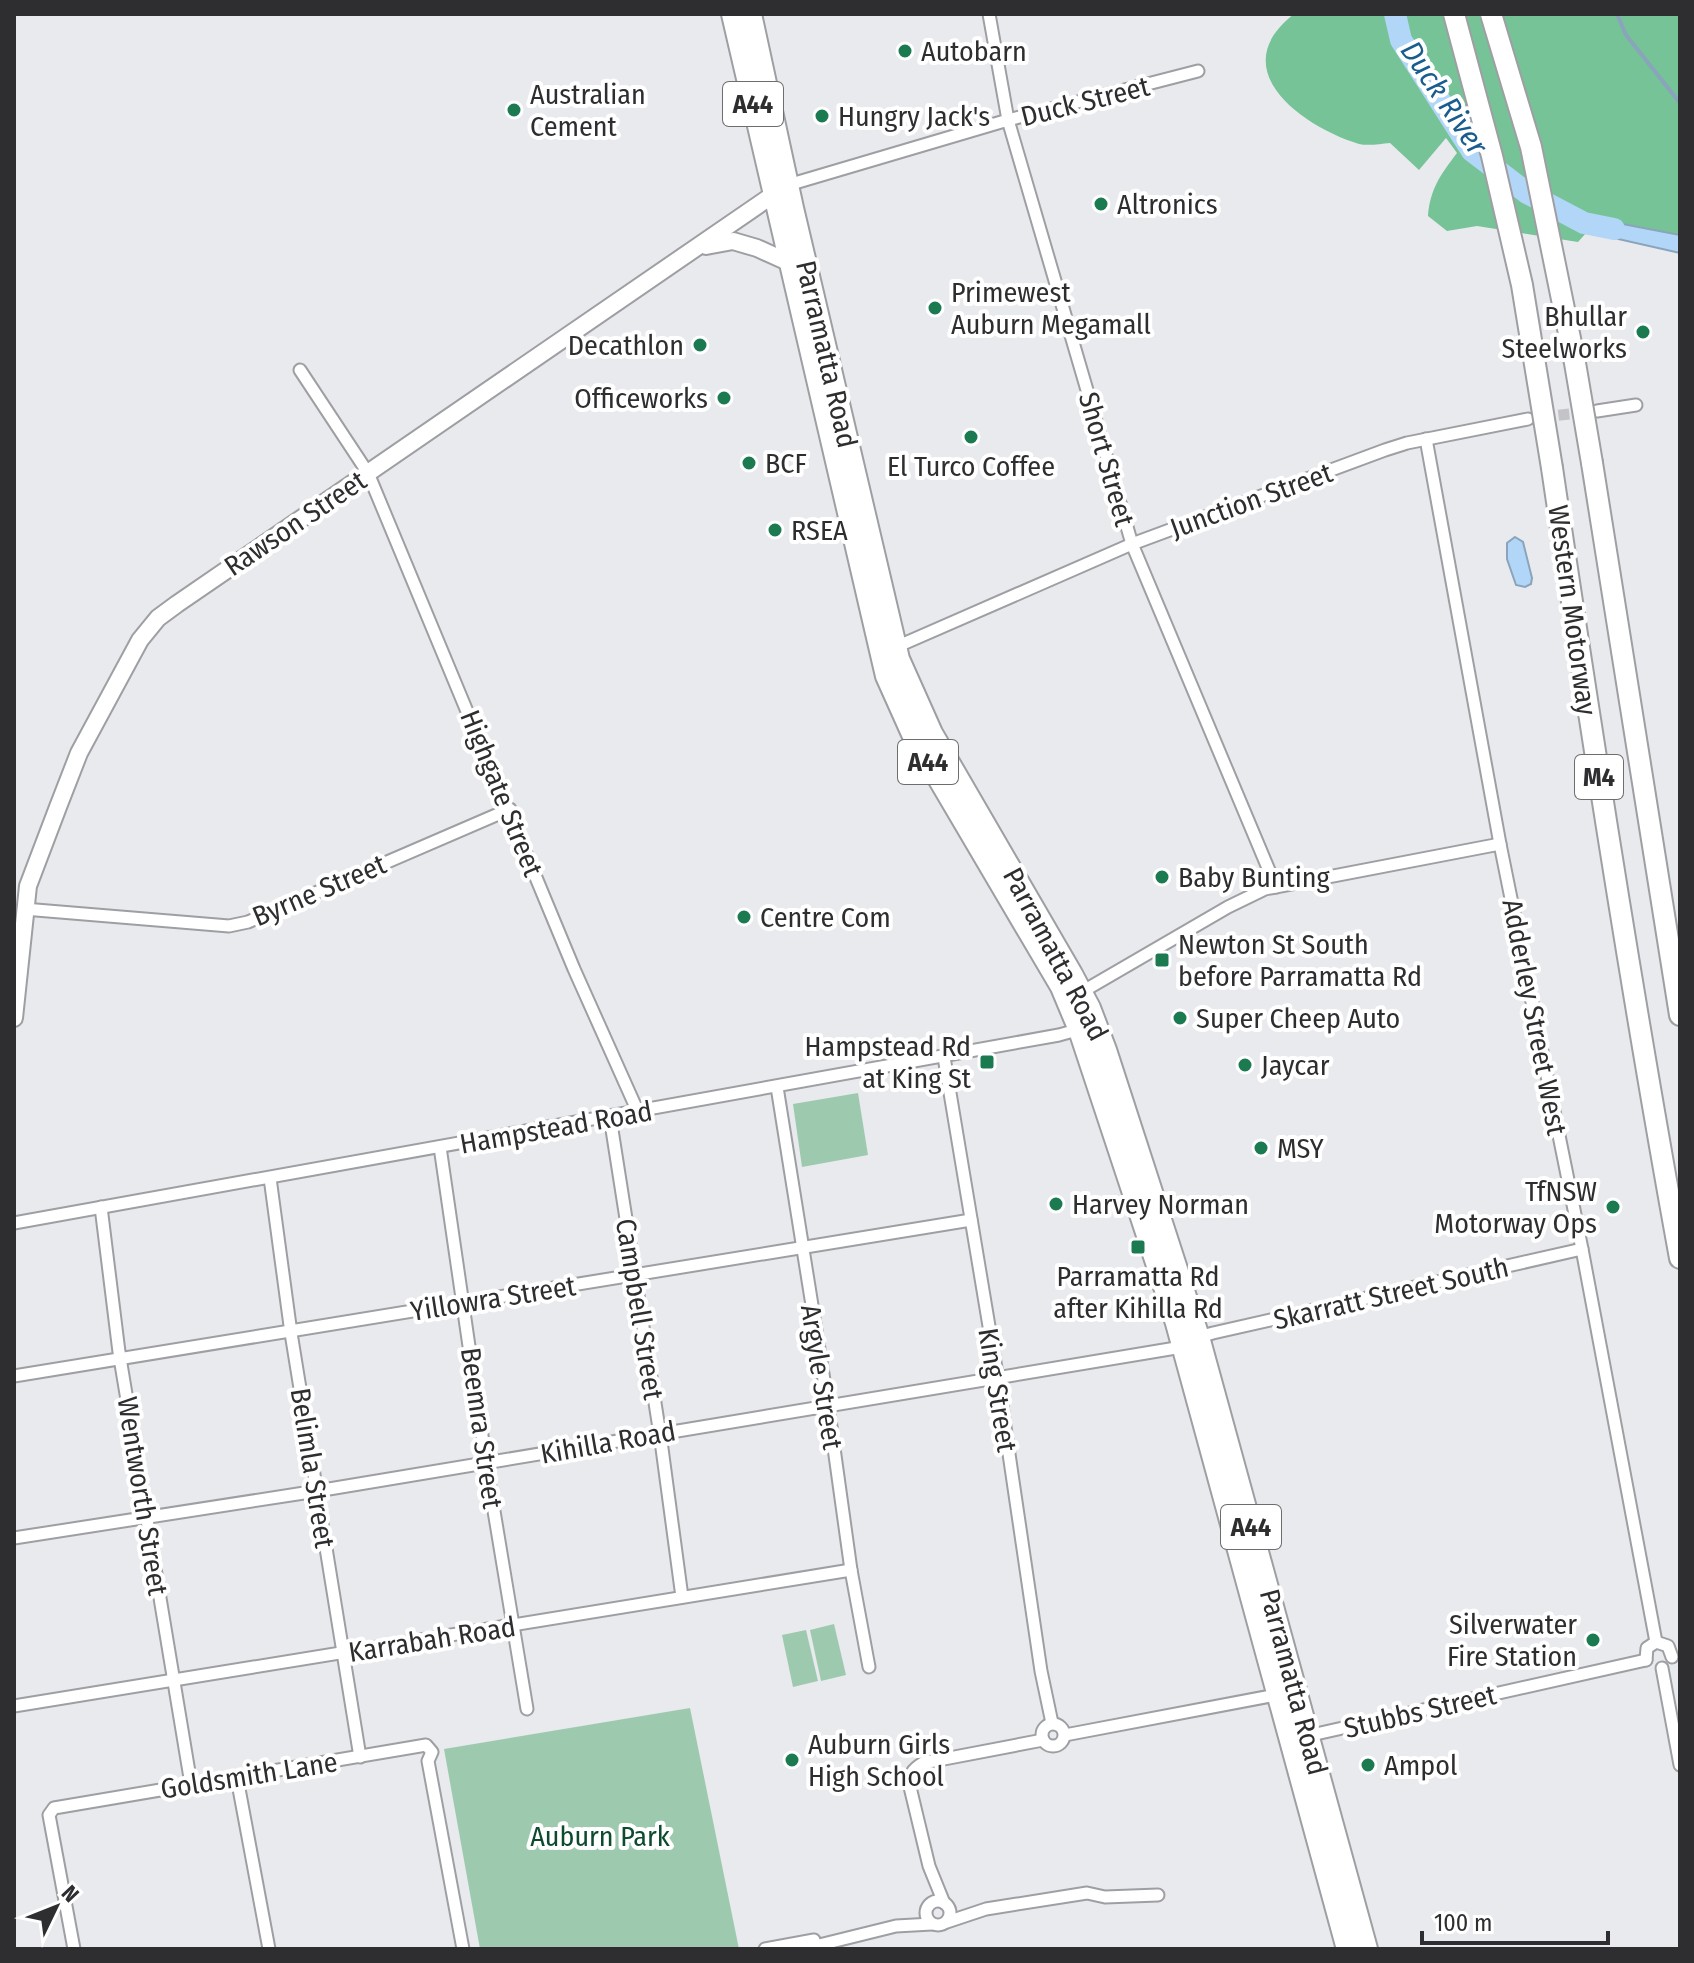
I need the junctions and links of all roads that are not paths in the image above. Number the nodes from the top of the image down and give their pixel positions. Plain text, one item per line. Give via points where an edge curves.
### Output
1 (732, 14) edge
2 (751, 14) edge
3 (989, 14) edge
4 (1454, 14) edge
5 (1491, 14) edge
6 (1198, 71) dead end
7 (1008, 120) junction
8 (780, 190) junction
9 (701, 246) junction
10 (788, 262) junction
11 (300, 370) dead end
12 (1636, 405) dead end
13 (1597, 411) tunnel mouth
14 (1528, 419) tunnel mouth
15 (1426, 439) junction
16 (368, 473) junction
17 (1132, 544) junction
18 (896, 647) junction
19 (510, 809) junction
20 (1500, 844) junction
21 (1276, 887) junction
22 (24, 909) junction
23 (1075, 996) junction
24 (1680, 1015) edge
25 (14, 1018) edge
26 (1087, 1027) junction
27 (944, 1057) junction
28 (777, 1087) junction
29 (638, 1112) junction
30 (610, 1117) junction
31 (440, 1147) junction
32 (270, 1178) junction
33 (101, 1207) junction
34 (971, 1220) junction
35 (14, 1223) edge
36 (802, 1248) junction
37 (1582, 1249) junction
38 (1680, 1258) edge
39 (634, 1275) junction
40 (463, 1303) junction
41 (291, 1333) junction
42 (1191, 1342) junction
43 (120, 1361) junction
44 (14, 1376) edge
45 (997, 1378) junction
46 (828, 1405) junction
47 (660, 1433) junction
48 (486, 1463) junction
49 (317, 1491) junction
50 (147, 1518) junction
51 (14, 1538) edge
52 (851, 1570) junction
53 (682, 1597) junction
54 (513, 1625) junction
55 (1656, 1642) junction
56 (343, 1654) junction
57 (1676, 1656) edge
58 (1646, 1660) junction
59 (869, 1667) dead end
60 (1662, 1668) junction
61 (173, 1681) junction
62 (1276, 1695) junction
63 (14, 1706) edge
64 (527, 1709) dead end
65 (1052, 1723) junction
66 (1065, 1735) junction
67 (1299, 1738) junction
68 (1043, 1740) junction
69 (360, 1757) junction
70 (1680, 1765) edge
71 (237, 1778) junction
72 (191, 1784) junction
73 (929, 1866) junction
74 (1158, 1895) dead end
75 (946, 1905) junction
76 (928, 1908) junction
77 (986, 1909) junction
78 (947, 1922) junction
79 (932, 1924) junction
80 (896, 1926) junction
81 (830, 1941) junction
82 (74, 1949) edge
83 (269, 1949) edge
84 (463, 1949) edge
85 (765, 1949) edge
86 (803, 1949) edge
87 (1347, 1949) edge
88 (1367, 1949) edge

1 - 8 highway, Parramatta Road / A44
2 - 8 highway, Parramatta Road / A44
3 - 7 street, Short Street
4 - 38 highway, Western Motorway / M4, bridge via 1522,285
5 - 24 highway, Western Motorway / M4, bridge via 1531,147 1566,316
6 - 7 street, Duck Street
7 - 8 street, Duck Street
7 - 17 street, Short Street
8 - 9 main road, Rawson Street
8 - 10 highway, Parramatta Road / A44
8 - 18 highway, Parramatta Road / A44
9 - 10 main road via 733,241
9 - 16 main road, Rawson Street
10 - 23 highway, Parramatta Road / A44 via 886,676 912,734
11 - 16 street, Highgate Street
12 - 13 street
14 - 15 street, Junction Street
15 - 17 street, Junction Street
15 - 20 street, Adderley Street West
16 - 19 street, Highgate Street
16 - 22 main road, Rawson Street via 148,628 79,753
17 - 18 street, Junction Street
17 - 21 street, Short Street
18 - 23 highway, Parramatta Road / A44 via 932,733
19 - 22 street, Byrne Street via 229,926
19 - 29 street, Highgate Street
20 - 21 street
20 - 37 street, Adderley Street West
21 - 23 street via 1253,894
22 - 25 main road, Rawson Street
23 - 26 highway, Parramatta Road / A44
26 - 27 street, Hampstead Road
26 - 42 highway, Parramatta Road / A44
27 - 28 street, Hampstead Road
27 - 34 street, King Street
28 - 29 street, Hampstead Road
28 - 36 street, Argyle Street
29 - 30 street, Hampstead Road
30 - 31 street, Hampstead Road
30 - 39 street, Campbell Street
31 - 32 street, Hampstead Road
31 - 40 street, Beemra Street
32 - 33 street, Hampstead Road
32 - 41 street, Belimla Street
33 - 35 street, Hampstead Road
33 - 43 street, Wentworth Street
34 - 36 street, Yillowra Street
34 - 45 street, King Street
36 - 39 street, Yillowra Street
36 - 46 street, Argyle Street
37 - 42 street, Skarratt Street South
37 - 55 street, Adderley Street West
39 - 40 street, Yillowra Street
39 - 47 street, Campbell Street
40 - 41 street, Yillowra Street
40 - 48 street, Beemra Street
41 - 43 street, Yillowra Street
41 - 49 street, Belimla Street
42 - 45 street, Kihilla Road
42 - 62 highway, Parramatta Road / A44
42 - 67 highway, Parramatta Road / A44
43 - 44 street, Yillowra Street
43 - 50 street, Wentworth Street
45 - 46 street, Kihilla Road
45 - 65 street, King Street
46 - 47 street, Kihilla Road
46 - 52 street, Argyle Street
47 - 48 street, Kihilla Road
47 - 53 street, Campbell Street
48 - 49 street, Kihilla Road
48 - 54 street, Beemra Street
49 - 50 street, Kihilla Road
49 - 56 street, Belimla Street
50 - 51 street, Kihilla Road
50 - 61 street, Wentworth Street
52 - 53 street, Karrabah Road
52 - 59 street, Argyle Street
53 - 54 street, Karrabah Road
54 - 56 street, Karrabah Road
54 - 64 street, Beemra Street
55 - 57 street
55 - 58 street via 1647,1648
56 - 61 street, Karrabah Road
56 - 69 street, Belimla Street
57 - 60 street
58 - 60 street
58 - 67 street, Stubbs Street
60 - 70 street
61 - 63 street, Karrabah Road
61 - 72 street, Wentworth Street
62 - 66 street
62 - 67 highway, Parramatta Road / A44
65 - 66 street
65 - 68 street via 1043,1730
66 - 68 street via 1058,1746
67 - 87 highway, Parramatta Road / A44
67 - 88 highway, Parramatta Road / A44
68 - 73 street via 913,1769 909,1779
69 - 71 street, Goldsmith Lane
69 - 84 street, Goldsmith Lane via 426,1745 432,1752 428,1761
71 - 72 street, Goldsmith Lane
71 - 83 street
72 - 82 street, Goldsmith Lane via 54,1808 49,1815
73 - 75 street
73 - 76 street
74 - 77 street via 1087,1893
75 - 76 street
75 - 77 street
75 - 78 street
76 - 79 street
76 - 80 street
77 - 78 street
78 - 79 street
79 - 80 street
80 - 81 street
81 - 85 street
81 - 86 street

